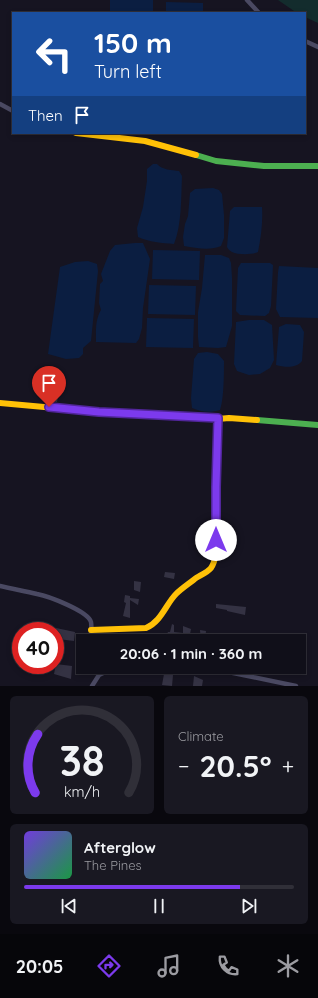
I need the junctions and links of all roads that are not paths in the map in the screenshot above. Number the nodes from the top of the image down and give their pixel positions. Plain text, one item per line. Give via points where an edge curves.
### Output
1 (247, 0) edge
2 (258, 12) edge
3 (306, 41) edge
4 (318, 46) edge
5 (0, 104) edge
6 (12, 110) edge
7 (85, 134) edge
8 (318, 166) edge
9 (0, 403) edge
10 (218, 418) junction
11 (318, 425) edge
12 (0, 586) edge
13 (91, 630) junction
14 (91, 634) edge
15 (238, 674) edge
16 (99, 675) edge
17 (92, 686) edge
18 (296, 686) edge

1 - 2 street
3 - 4 street
5 - 6 street
7 - 8 street via 145,141 216,161 264,166
9 - 10 street via 99,412
10 - 11 street
10 - 13 street via 217,531 215,559 211,569 176,594 151,626
12 - 13 street via 38,594 72,607 89,618
13 - 14 street
15 - 18 street
16 - 17 street

